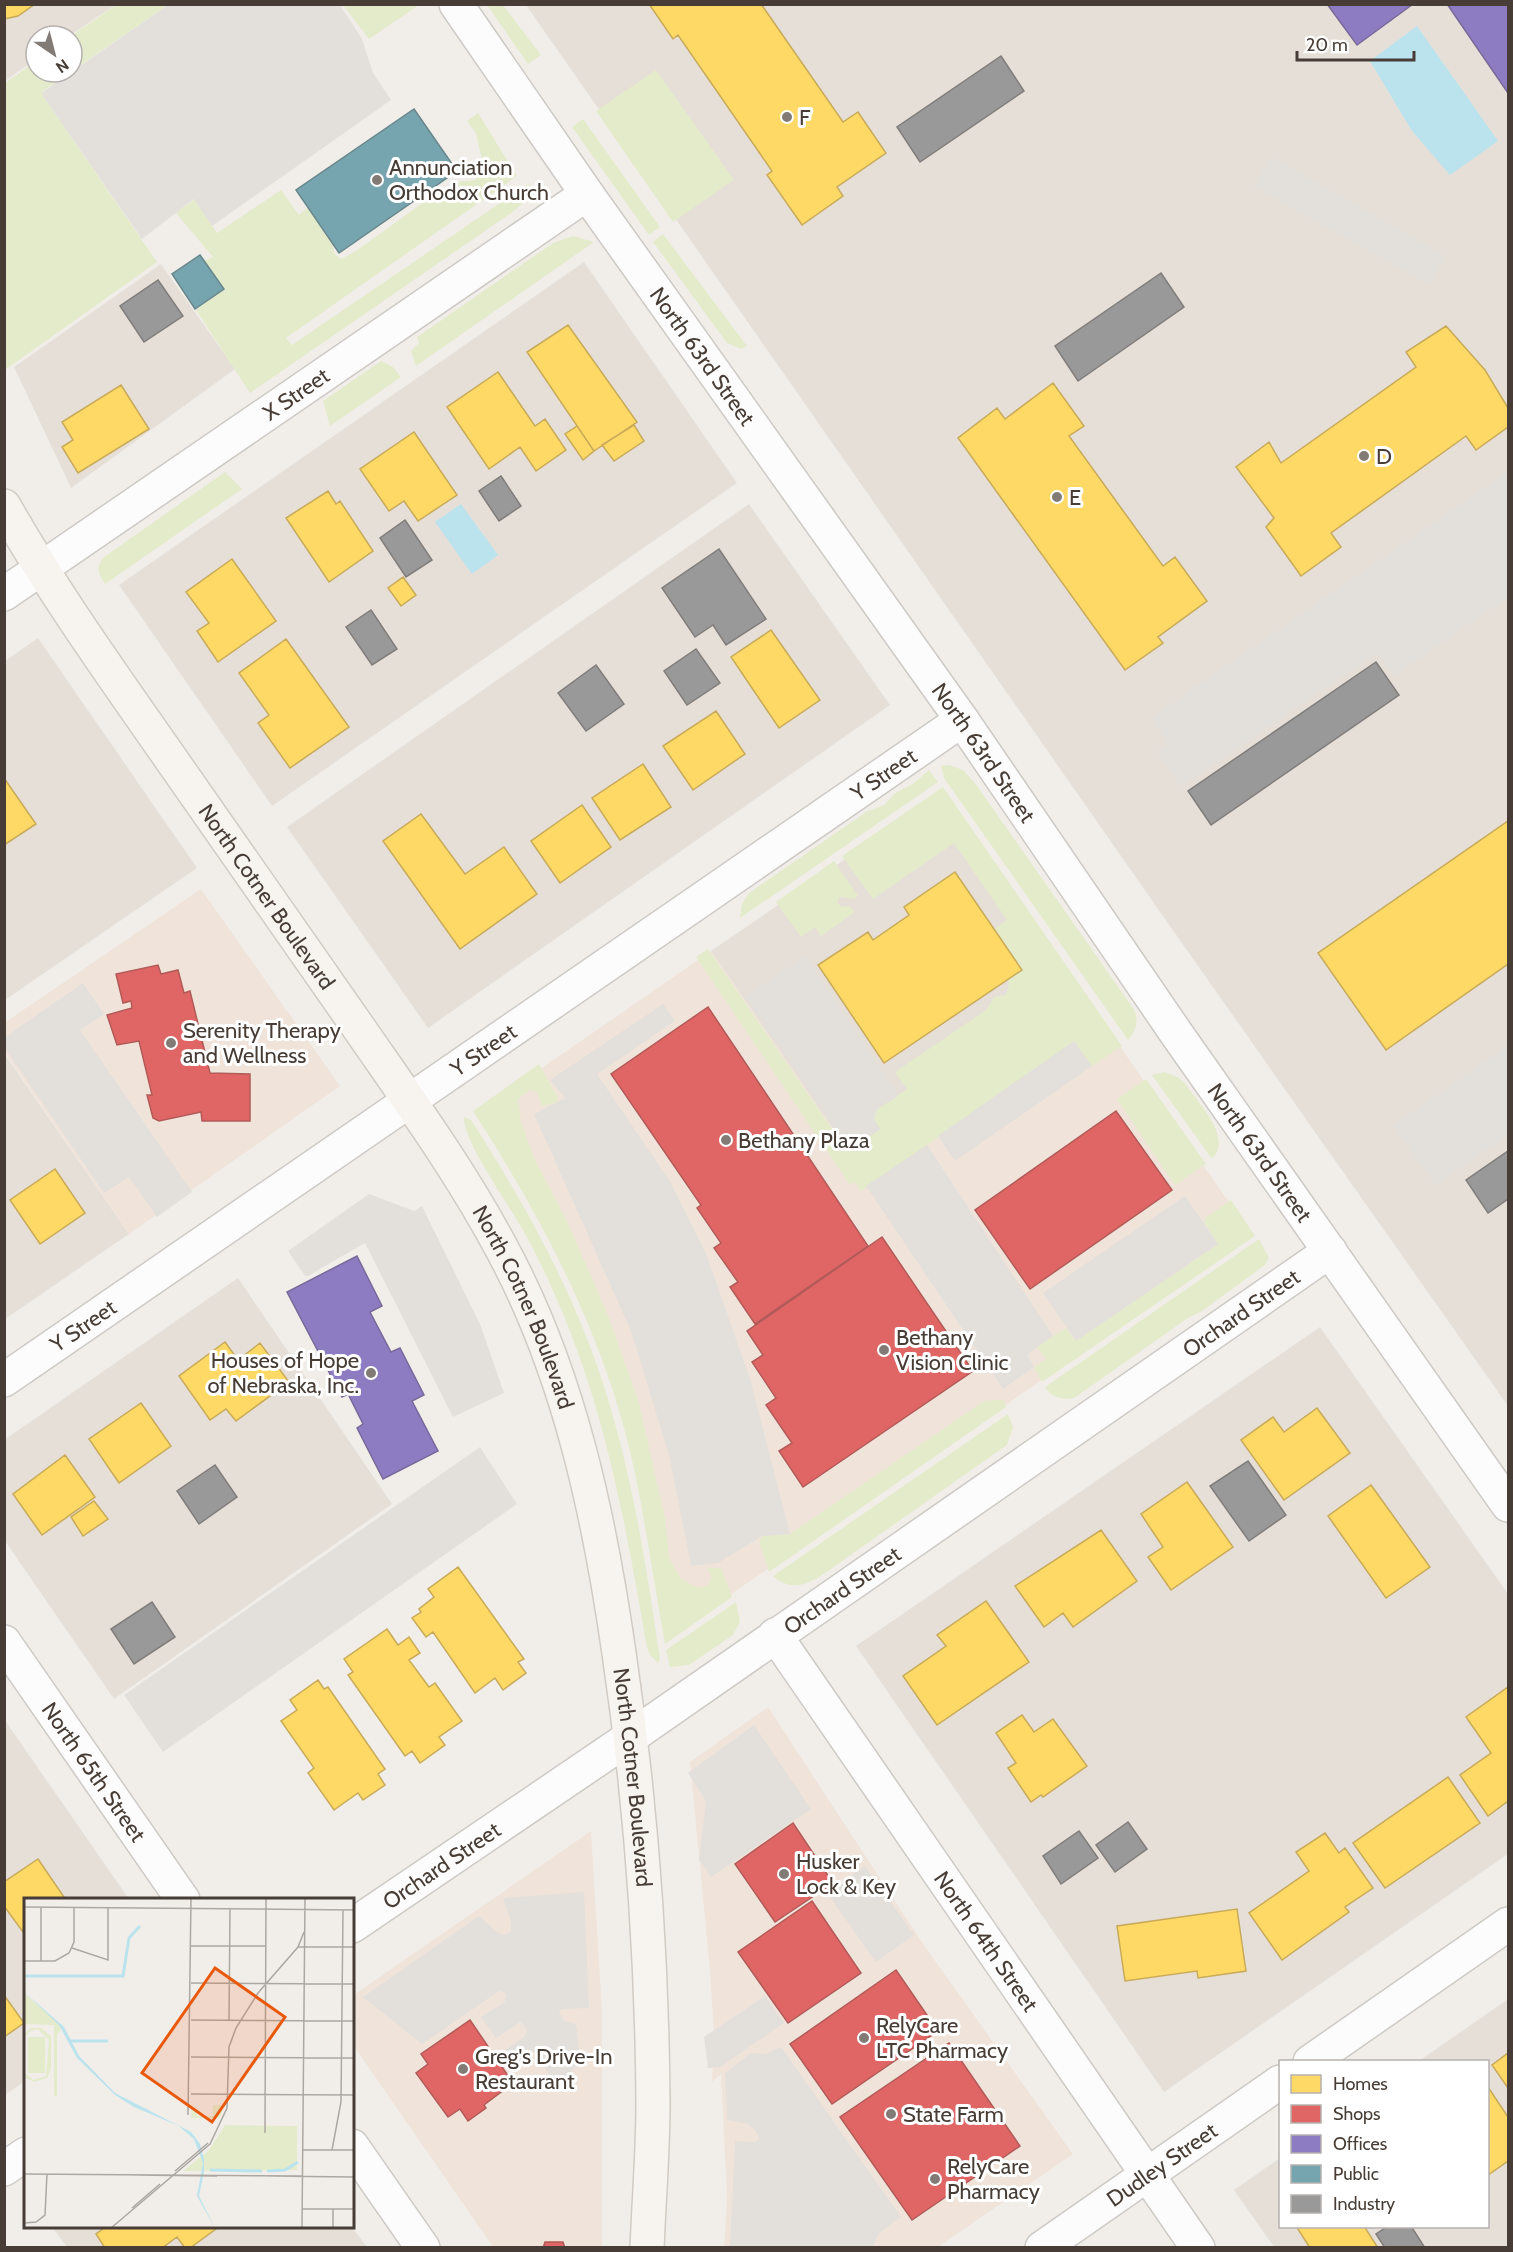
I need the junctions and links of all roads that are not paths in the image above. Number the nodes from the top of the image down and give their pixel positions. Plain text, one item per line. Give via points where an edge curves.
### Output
1 (456, 4) edge
2 (587, 194) junction
3 (4, 506) edge
4 (42, 568) junction
5 (4, 594) edge
6 (962, 720) junction
7 (410, 1101) junction
8 (1330, 1251) junction
9 (4, 1380) edge
10 (1509, 1505) edge
11 (775, 1635) junction
12 (4, 1642) edge
13 (632, 1736) junction
14 (182, 1898) edge
15 (1509, 1924) edge
16 (354, 1925) edge
17 (1311, 2060) edge
18 (1279, 2083) edge
19 (354, 2149) edge
20 (24, 2155) edge
21 (4, 2169) edge
22 (1148, 2174) junction
23 (423, 2247) edge
24 (647, 2247) edge
25 (1042, 2247) edge
26 (1198, 2247) edge

1 - 2 street, North 63rd Street
2 - 4 street, X Street
2 - 6 street, North 63rd Street
3 - 4 main road, North Cotner Boulevard
4 - 5 street, X Street
4 - 7 main road, North Cotner Boulevard
6 - 7 street, Y Street
6 - 8 street, North 63rd Street
7 - 9 street, Y Street
7 - 13 main road, North Cotner Boulevard via 504,1251 558,1374 599,1538
8 - 10 street, North 63rd Street
8 - 11 street, Orchard Street
11 - 13 street, Orchard Street
11 - 22 street, North 64th Street
12 - 14 street, North 65th Street
13 - 16 street, Orchard Street
13 - 24 main road, North Cotner Boulevard via 652,2036
15 - 17 street
18 - 22 street, Dudley Street
19 - 23 street
20 - 21 street
22 - 25 street, Dudley Street
22 - 26 street, North 64th Street

